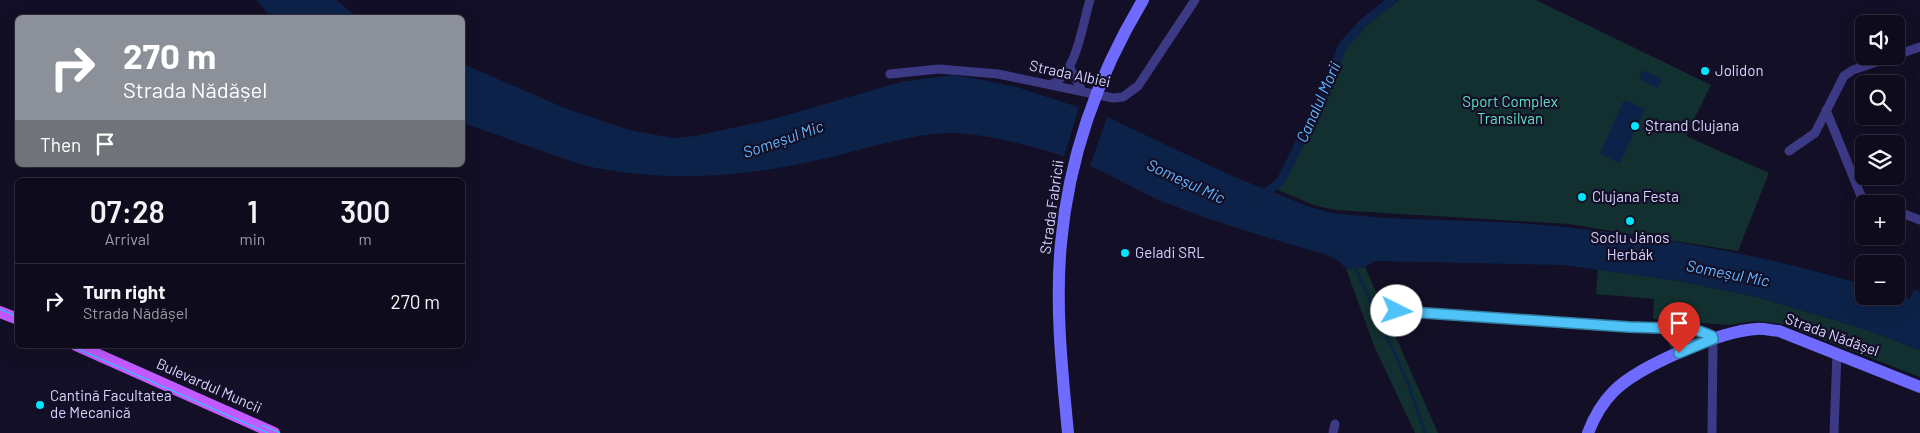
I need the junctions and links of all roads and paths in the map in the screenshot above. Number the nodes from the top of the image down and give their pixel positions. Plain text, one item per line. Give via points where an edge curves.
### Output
1 (1090, 0) edge
2 (1143, 0) edge
3 (1195, 0) edge
4 (1920, 47) edge
5 (1905, 52) edge
6 (1868, 65) edge
7 (1070, 68) junction
8 (890, 74) dead end
9 (1052, 84) junction
10 (1082, 91) junction
11 (1826, 110) junction
12 (1789, 151) dead end
13 (1861, 195) edge
14 (1905, 214) edge
15 (1920, 220) edge
16 (1397, 311) dead end
17 (0, 312) edge
18 (15, 318) edge
19 (1713, 339) junction
20 (83, 348) edge
21 (1837, 353) junction
22 (1920, 387) edge
23 (274, 433) edge
24 (1068, 433) edge
25 (1588, 433) edge
26 (1712, 433) edge
27 (1834, 433) edge

1 - 7 street
2 - 24 main road, Strada Fabricii via 1105,71 1073,167 1061,244 1060,318
3 - 10 street, Strada Albiei via 1138,86 1130,93 1118,98
4 - 5 street
6 - 11 street via 1844,76
7 - 9 street
7 - 10 street
8 - 9 street, Strada Albiei via 955,70
9 - 10 street, Strada Albiei
11 - 12 street via 1814,133
11 - 13 street
14 - 15 street
16 - 19 street via 1694,329 1708,333
17 - 18 main road
19 - 21 main road, Strada Nădășel via 1757,329 1779,332
19 - 25 main road, Strada Nădășel via 1657,364 1616,390 1602,404
19 - 26 street
20 - 23 main road, Bulevardul Muncii
21 - 22 main road, Strada Nădășel
21 - 27 street

